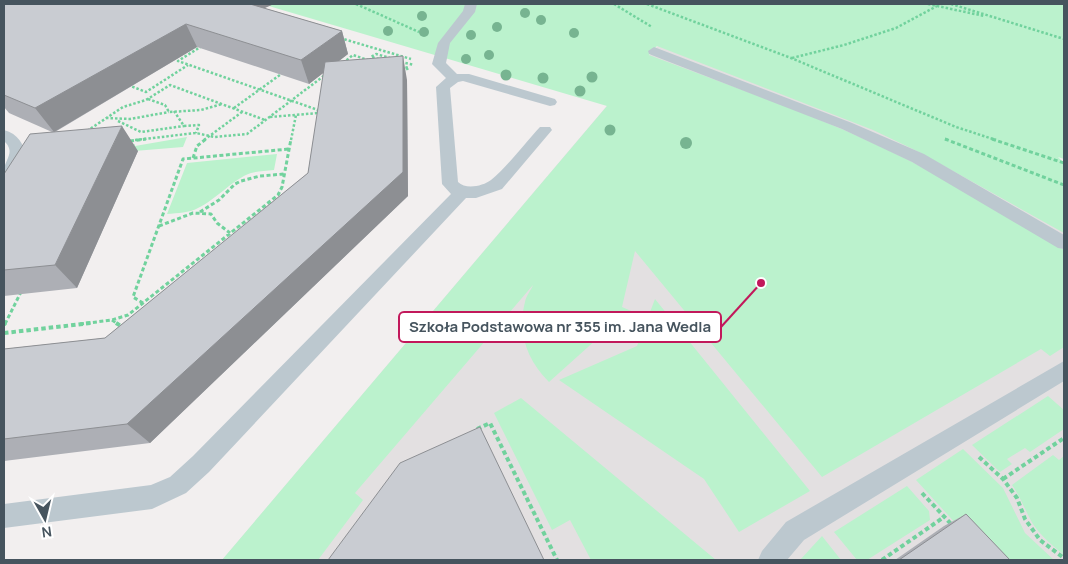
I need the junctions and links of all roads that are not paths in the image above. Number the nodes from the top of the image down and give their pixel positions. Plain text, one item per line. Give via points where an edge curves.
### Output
1 (472, 4) edge
2 (654, 51) dead end
3 (454, 78) junction
4 (550, 102) dead end
5 (546, 130) dead end
6 (4, 135) edge
7 (4, 176) edge
8 (462, 192) junction
9 (1064, 243) edge
10 (1064, 370) edge
11 (4, 516) edge
12 (771, 560) edge

1 - 3 lane via 444,43 439,64
2 - 9 lane via 847,126 918,158
3 - 4 lane via 472,78
3 - 8 lane via 443,87 450,184
5 - 8 lane via 496,185 476,192
6 - 7 lane via 13,140 18,149 17,160
8 - 11 lane via 178,485 152,497
10 - 12 lane via 795,530

